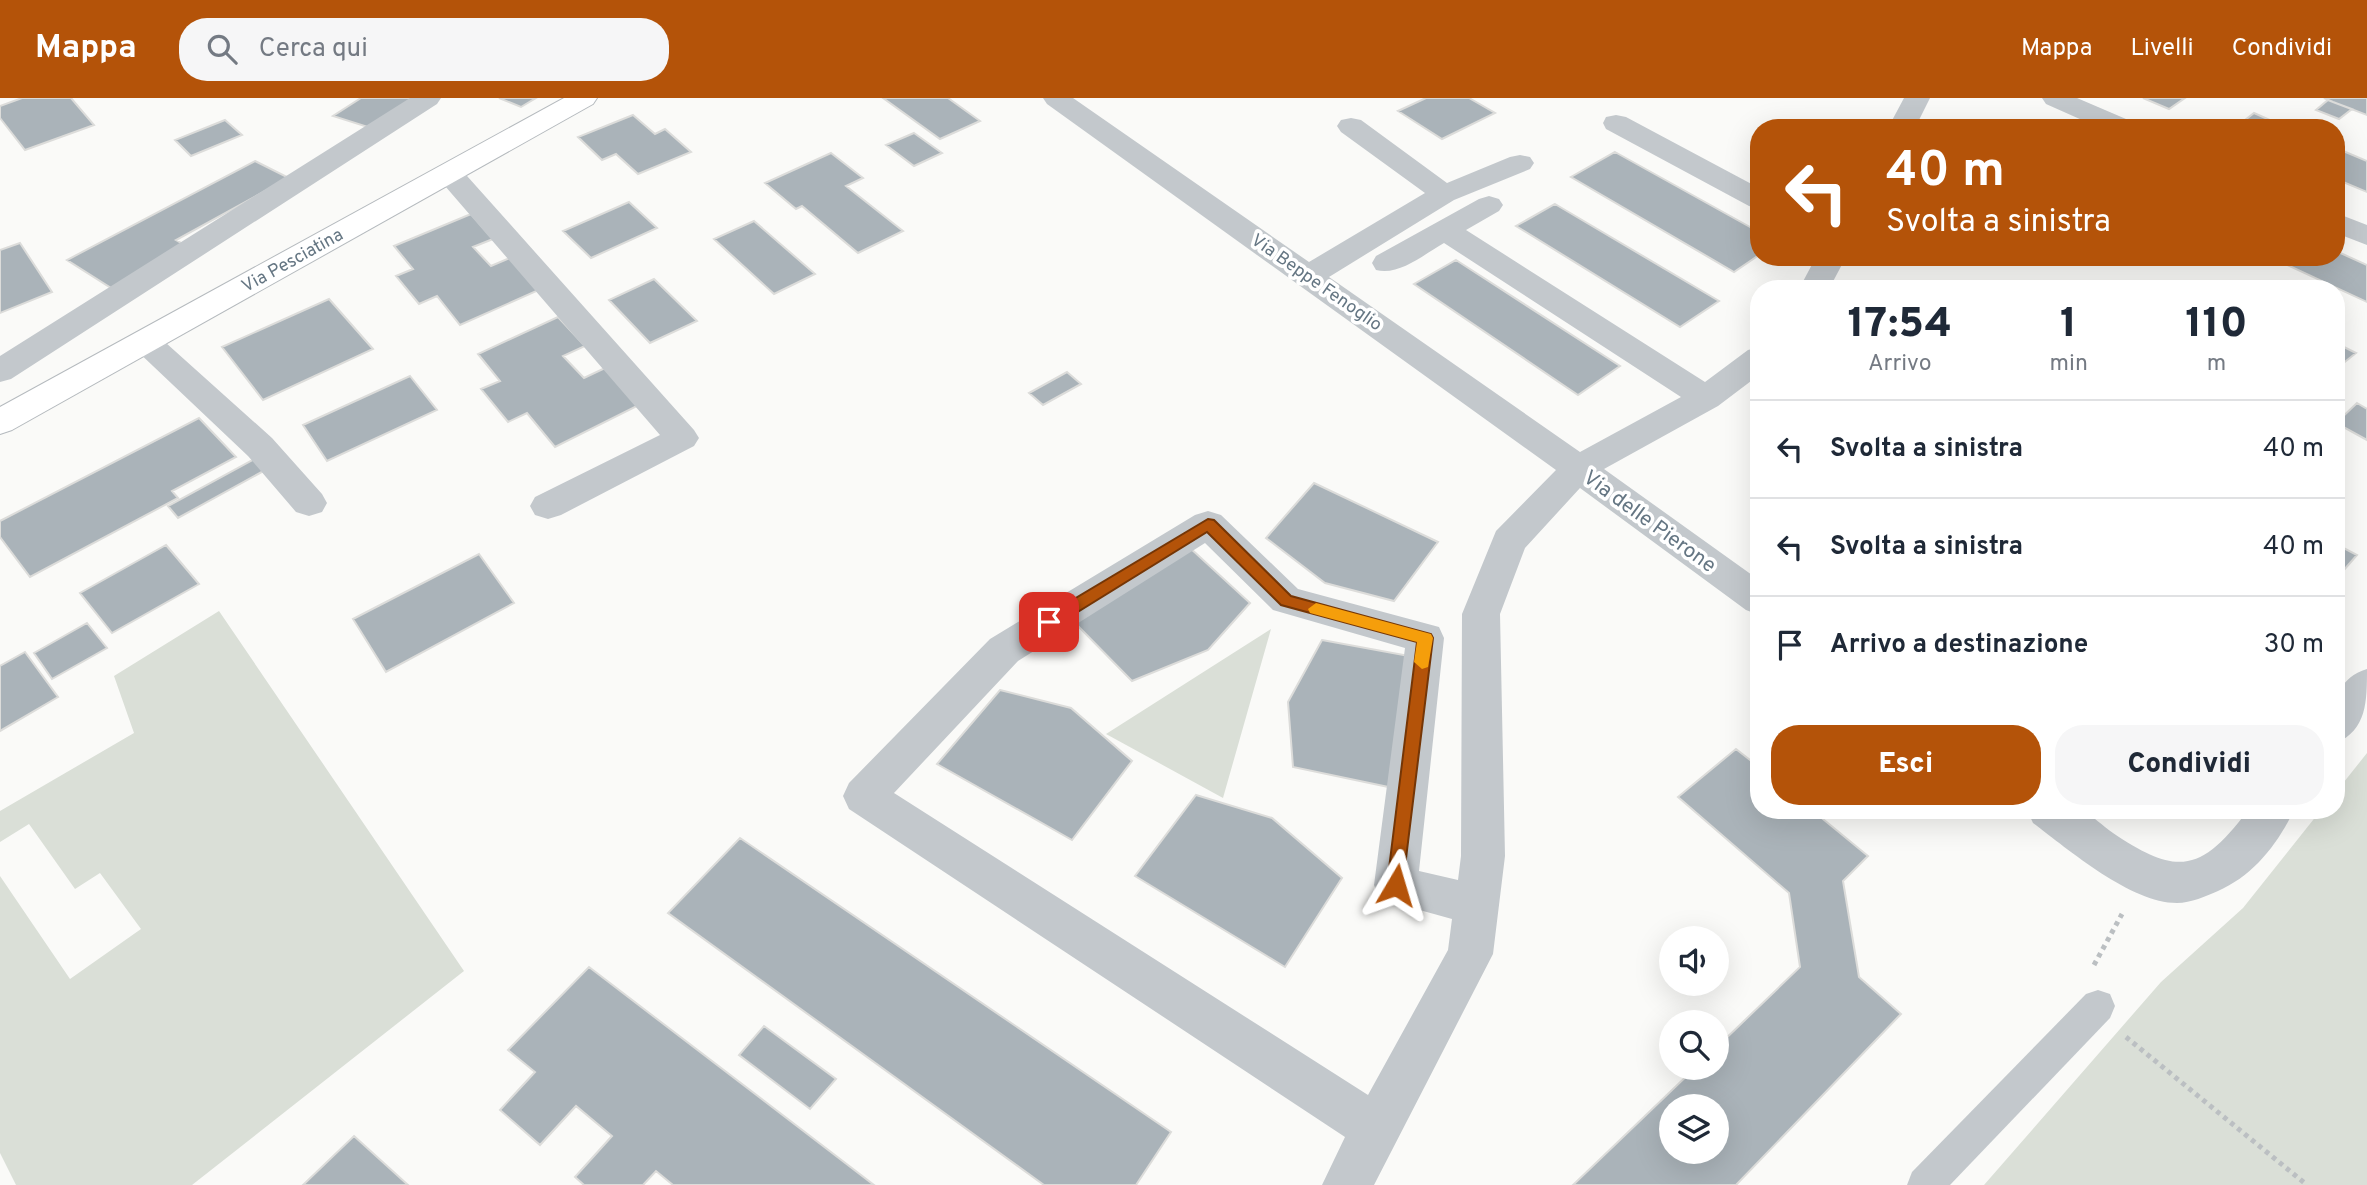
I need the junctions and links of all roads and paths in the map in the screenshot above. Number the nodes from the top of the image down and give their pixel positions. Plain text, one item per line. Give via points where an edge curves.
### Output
1 (428, 98) edge
2 (584, 98) edge
3 (1056, 98) edge
4 (1917, 98) edge
5 (2055, 98) edge
6 (1906, 119) edge
7 (2103, 119) edge
8 (1616, 123) dead end
9 (1352, 126) dead end
10 (1520, 163) dead end
11 (449, 173) junction
12 (1444, 194) junction
13 (1750, 195) edge
14 (1489, 205) dead end
15 (2345, 226) edge
16 (1445, 230) junction
17 (2367, 236) edge
18 (1387, 263) dead end
19 (1308, 276) junction
20 (145, 341) junction
21 (1750, 365) edge
22 (0, 371) edge
23 (1706, 398) junction
24 (0, 422) edge
25 (1578, 468) junction
26 (309, 503) dead end
27 (548, 506) dead end
28 (1750, 593) edge
29 (2367, 685) edge
30 (2345, 714) edge
31 (2060, 819) edge
32 (2266, 819) edge
33 (2144, 873) junction
34 (1477, 905) junction
35 (2098, 1006) junction
36 (1378, 1130) junction
37 (1347, 1185) edge
38 (1924, 1185) edge
39 (2307, 1185) edge

1 - 22 street
2 - 11 main road, Via Pesciatina
3 - 19 street, Via Beppe Fenoglio
4 - 6 street
5 - 7 street
8 - 13 street
9 - 12 street
10 - 12 street
11 - 20 main road, Via Pesciatina
11 - 27 street via 682,438
12 - 19 street
14 - 16 street
15 - 17 street
16 - 18 street
16 - 23 street
19 - 25 street, Via Beppe Fenoglio
20 - 24 main road, Via Pesciatina
20 - 26 street via 260,447
21 - 23 street, Via delle Pierone
23 - 25 street, Via delle Pierone
25 - 28 street, Via delle Pierone
25 - 34 street via 1508,541 1481,614 1483,856
29 - 30 street
31 - 33 street
32 - 33 street via 2239,855 2207,877 2174,884
33 - 35 path via 2089,975
34 - 36 street via 1470,954
34 - 36 street via 1396,885 1425,638 1286,600 1208,524 1004,650 864,796
35 - 38 lane
35 - 39 path via 2133,1043
36 - 37 street

